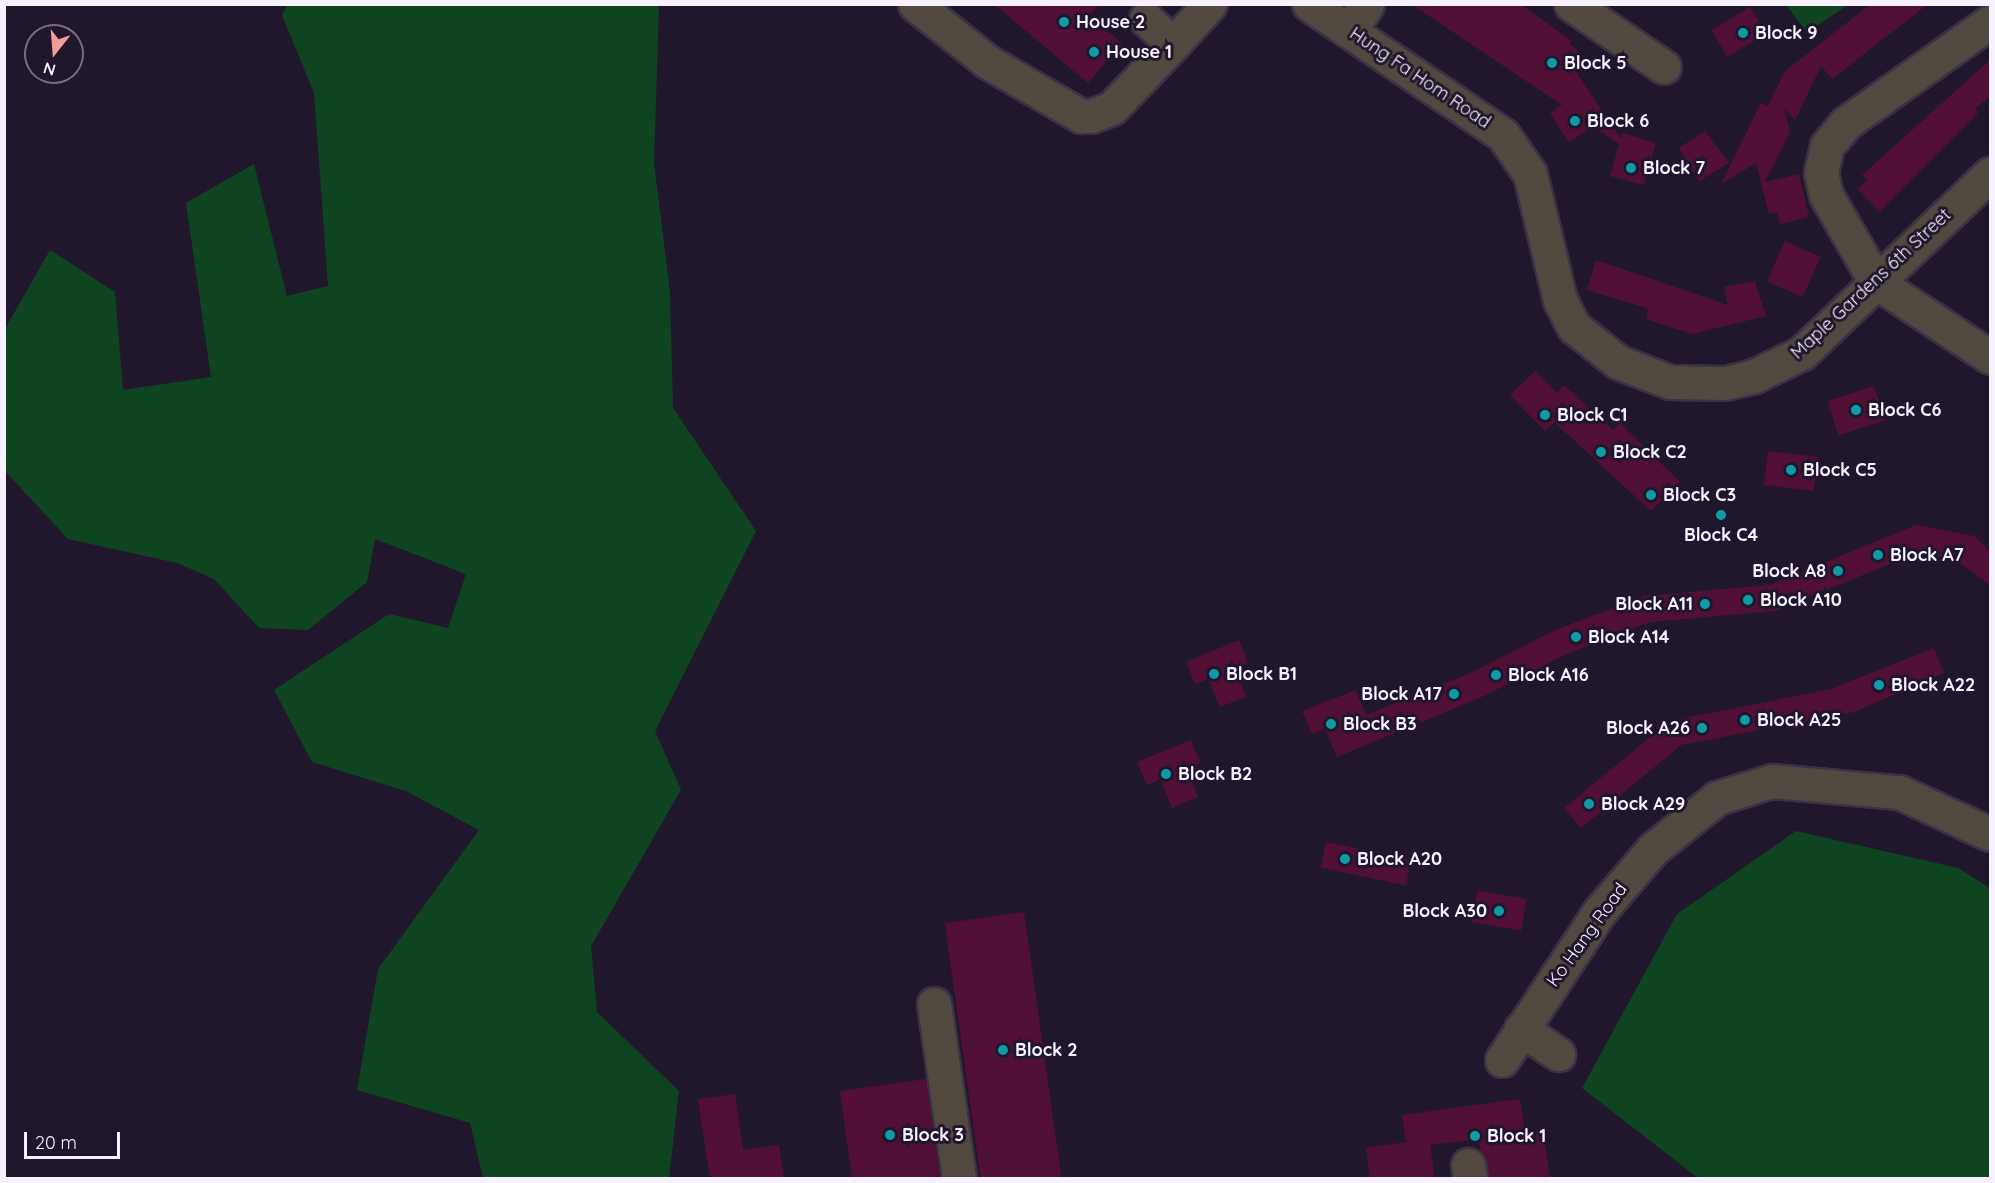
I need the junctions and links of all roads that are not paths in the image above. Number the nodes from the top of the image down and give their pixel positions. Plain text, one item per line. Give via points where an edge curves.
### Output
1 (915, 4) edge
2 (1210, 4) edge
3 (1309, 4) edge
4 (1367, 4) edge
5 (1571, 4) edge
6 (1146, 19) dead end
7 (1990, 22) edge
8 (1349, 31) junction
9 (1173, 44) junction
10 (1664, 67) dead end
11 (1983, 191) edge
12 (1876, 282) junction
13 (1560, 300) joint
14 (1990, 357) edge
15 (1990, 834) edge
16 (934, 1004) dead end
17 (1521, 1029) junction
18 (1558, 1054) dead end
19 (1502, 1060) dead end
20 (958, 1179) edge

1 - 9 lane via 988,62 1081,116 1112,108
2 - 9 lane
3 - 8 lane, Hung Fa Hom Road
4 - 8 lane
5 - 10 lane
6 - 9 lane
7 - 12 lane via 1846,123 1827,146 1821,173 1826,195
8 - 13 lane, Hung Fa Hom Road via 1491,124 1513,147 1535,189
11 - 12 lane, Maple Gardens 6th Street
12 - 13 lane, Maple Gardens 6th Street via 1802,353 1752,377 1725,383 1670,382 1617,362 1574,327
12 - 14 lane
15 - 17 lane, Ko Hang Road via 1899,792 1772,781 1717,798 1591,904
16 - 20 lane
17 - 18 lane
17 - 19 lane, Ko Hang Road

